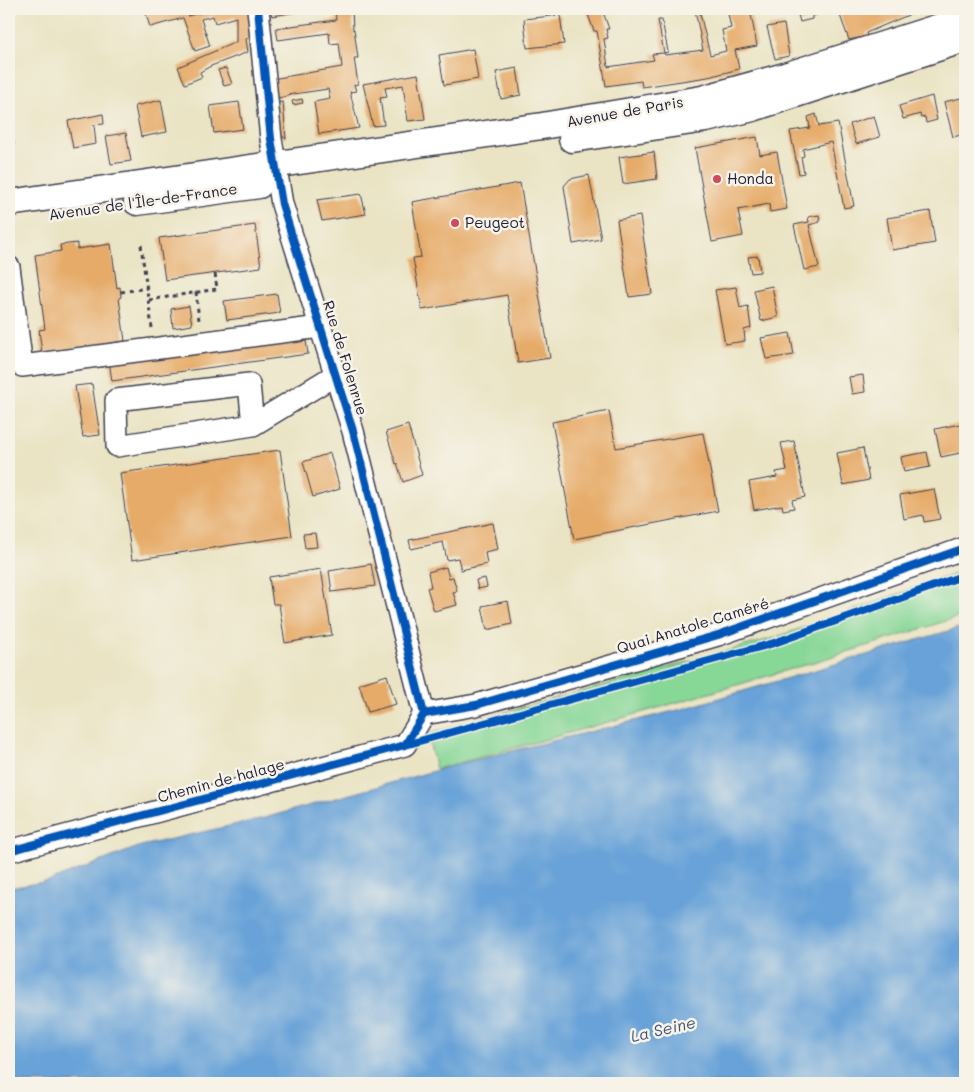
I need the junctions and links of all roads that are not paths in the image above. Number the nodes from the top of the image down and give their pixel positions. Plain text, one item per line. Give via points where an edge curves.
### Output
1 (258, 9) edge
2 (965, 19) edge
3 (965, 39) edge
4 (277, 173) junction
5 (9, 202) edge
6 (9, 221) edge
7 (9, 267) edge
8 (320, 327) junction
9 (335, 375) junction
10 (254, 425) junction
11 (965, 548) edge
12 (424, 714) junction
13 (9, 851) edge

1 - 4 street, Rue de Folenrue
2 - 4 main road, Avenue de Paris via 702,99
3 - 4 main road, Avenue de Paris via 761,106 706,119
4 - 5 main road, Avenue de l'Île-de-France
4 - 6 main road, Avenue de l'Île-de-France
4 - 8 street, Rue de Folenrue via 282,204
7 - 8 street, Rue de Folenrue via 22,366
8 - 9 street, Rue de Folenrue
9 - 10 street
9 - 12 street, Rue de Folenrue via 355,441
10 - 10 street via 118,446 116,400 249,384
11 - 12 street, Quai Anatole Caméré via 718,635 476,705
12 - 13 street, Chemin de halage via 405,745

